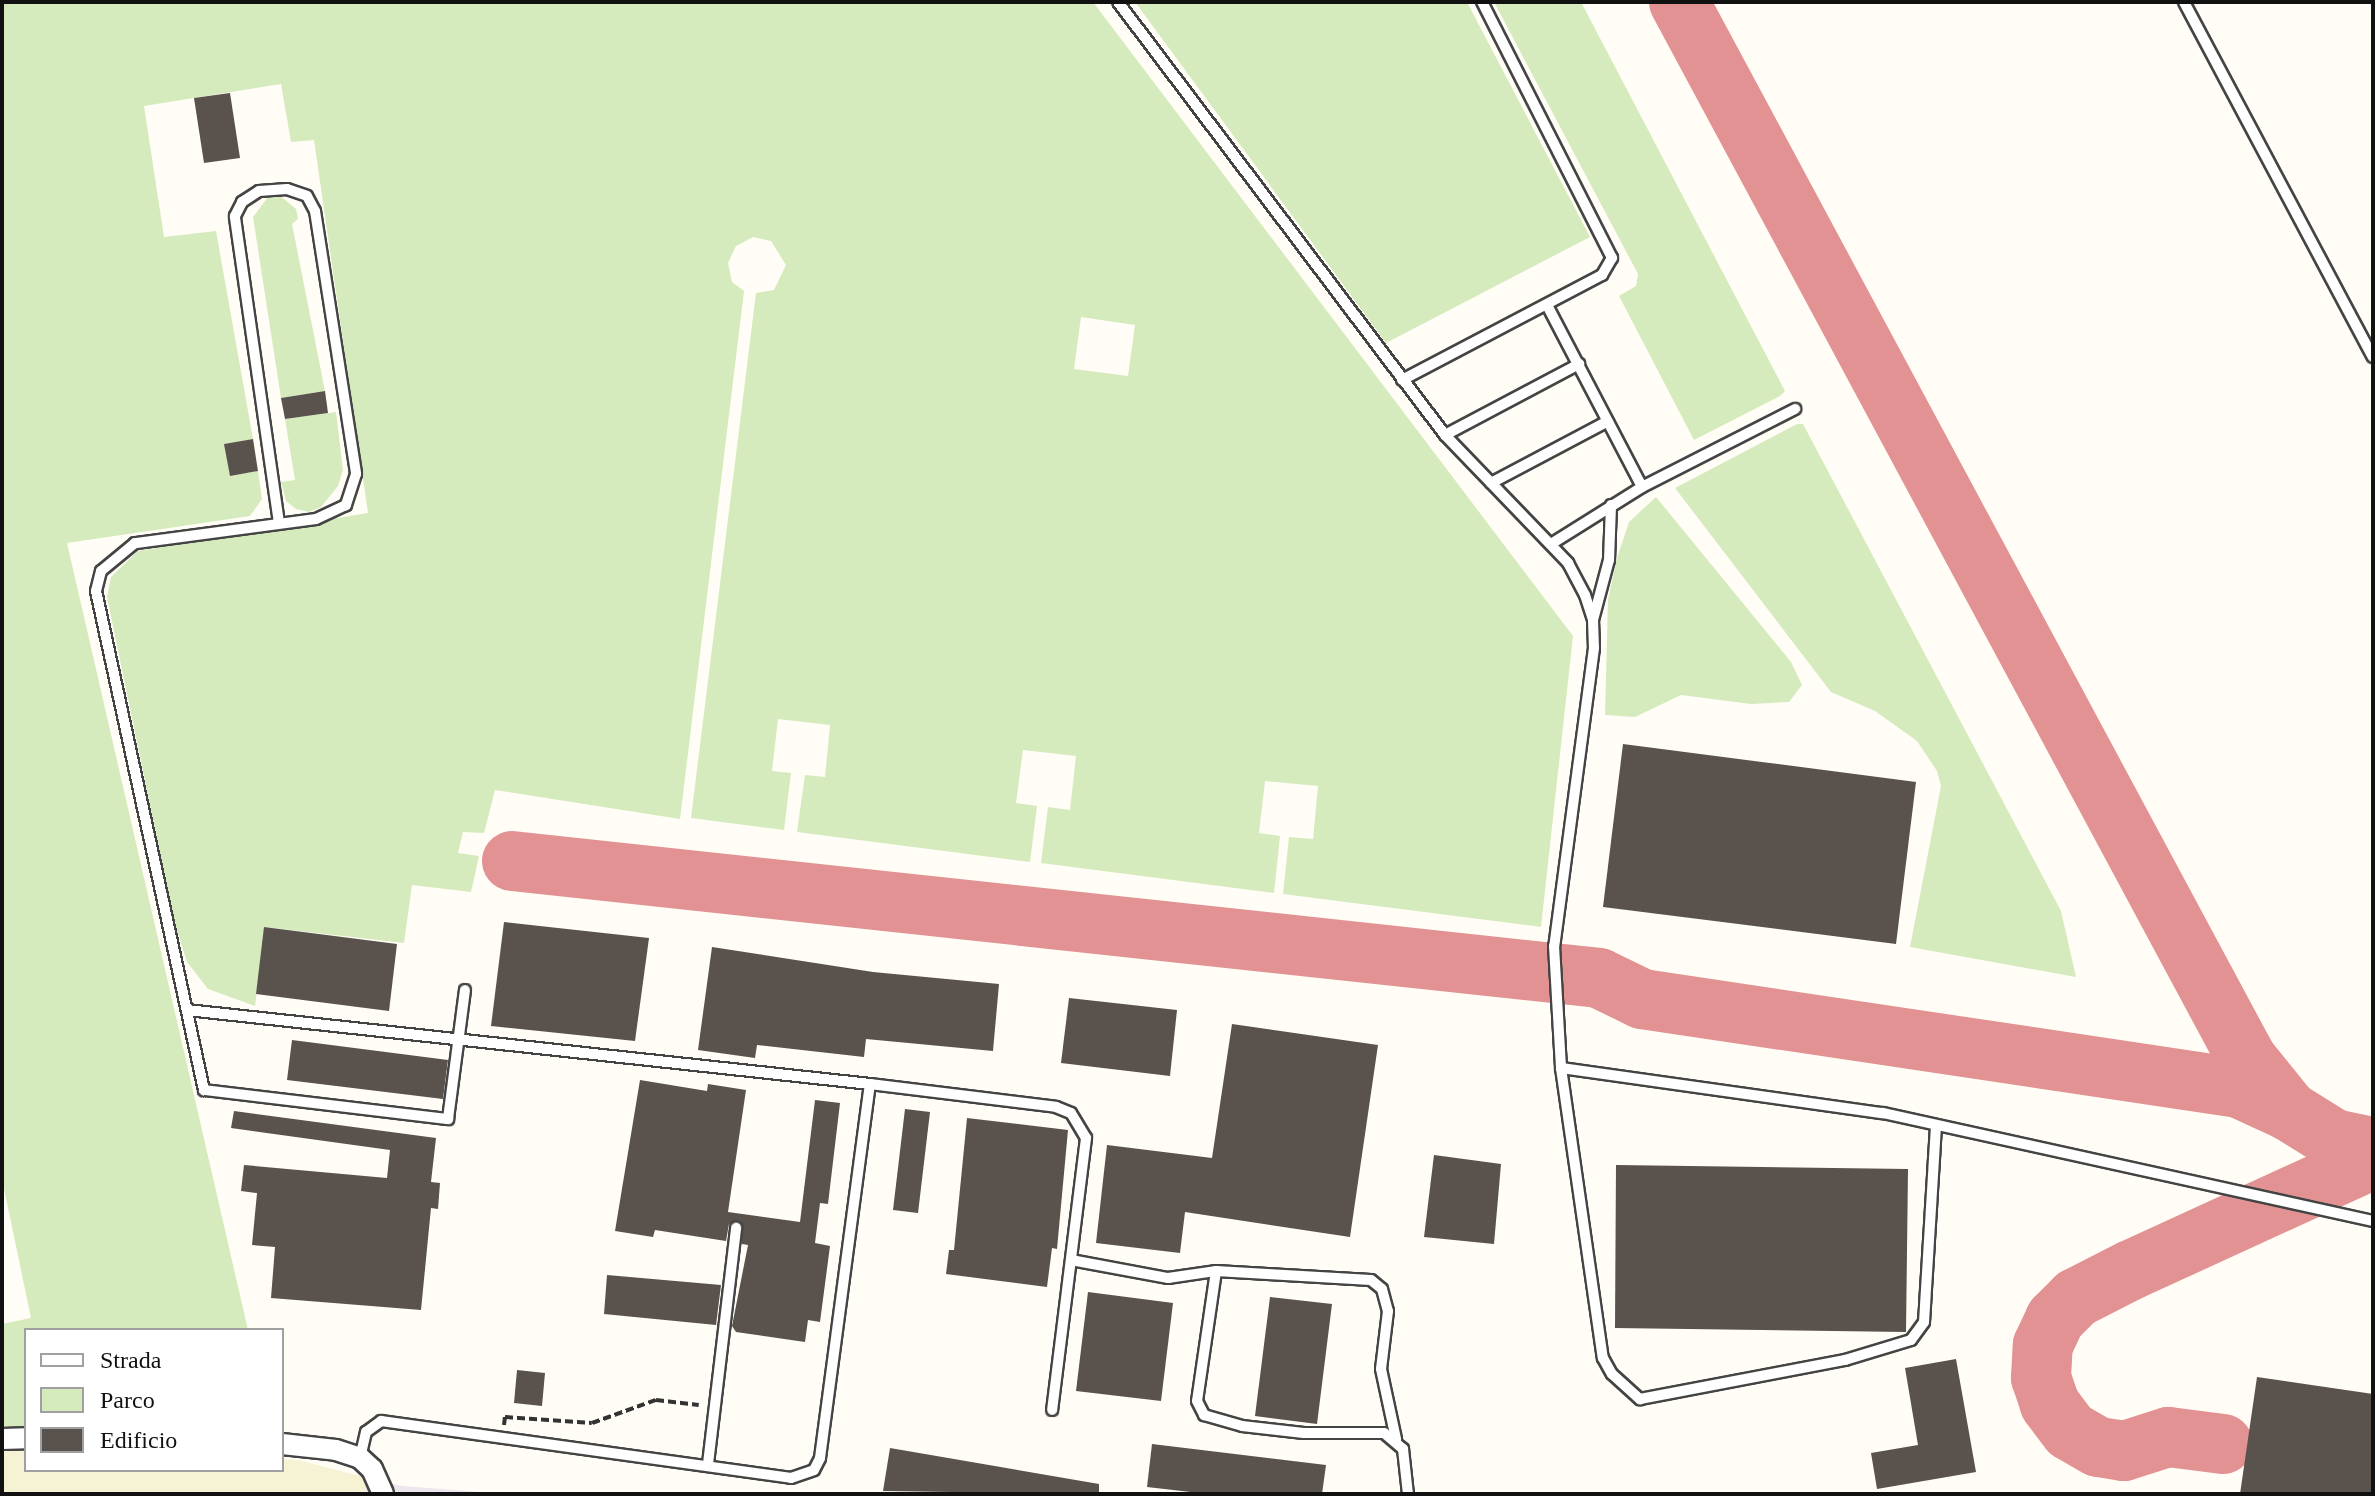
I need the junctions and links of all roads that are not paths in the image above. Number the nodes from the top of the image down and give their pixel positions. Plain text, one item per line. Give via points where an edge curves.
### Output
1 (1118, 2) edge
2 (1482, 2) edge
3 (2184, 2) edge
4 (1547, 305) junction
5 (2373, 357) edge
6 (1579, 364) junction
7 (1402, 380) junction
8 (1795, 409) dead end
9 (1608, 421) junction
10 (1445, 435) junction
11 (1491, 483) junction
12 (1642, 487) junction
13 (1611, 505) junction
14 (279, 523) junction
15 (1551, 544) junction
16 (1593, 620) junction
17 (465, 990) dead end
18 (187, 1010) junction
19 (458, 1040) junction
20 (1561, 1068) junction
21 (870, 1084) junction
22 (1936, 1125) junction
23 (2373, 1221) edge
24 (736, 1228) dead end
25 (1071, 1260) junction
26 (1216, 1271) junction
27 (1052, 1410) dead end
28 (24, 1438) edge
29 (2, 1439) edge
30 (1396, 1439) junction
31 (284, 1444) edge
32 (360, 1458) junction
33 (708, 1464) junction
34 (383, 1494) edge
35 (1408, 1494) edge

1 - 7 lane
2 - 4 lane via 1611,248 1602,275
3 - 5 lane
4 - 6 lane
4 - 7 lane
6 - 9 lane
6 - 10 lane
7 - 10 lane
8 - 12 lane
9 - 11 lane
9 - 12 lane
10 - 11 lane
11 - 15 lane
12 - 13 lane
13 - 15 lane
13 - 16 lane via 1609,560
14 - 14 lane via 235,216 242,202 259,191 287,189 307,196 315,211 356,474 346,505 316,519
14 - 18 lane via 135,543 101,571 96,591
15 - 16 lane via 1576,576
16 - 20 lane via 1554,946
17 - 19 lane
18 - 19 lane
18 - 19 lane via 204,1090 448,1119
19 - 21 lane
20 - 22 lane
20 - 22 lane via 1603,1358 1625,1390 1640,1399 1885,1350 1911,1340 1924,1322
21 - 25 lane via 1071,1113 1086,1138
21 - 33 lane via 820,1458 814,1470 791,1478
22 - 23 lane
24 - 33 lane
25 - 26 lane via 1168,1278
25 - 27 lane
26 - 30 lane via 1371,1280 1382,1289 1388,1311 1381,1369
26 - 30 lane via 1197,1401 1204,1415 1242,1426 1384,1433
28 - 29 street
30 - 35 lane via 1403,1449
31 - 32 street
32 - 33 lane via 366,1432 376,1421
32 - 34 street via 372,1469

